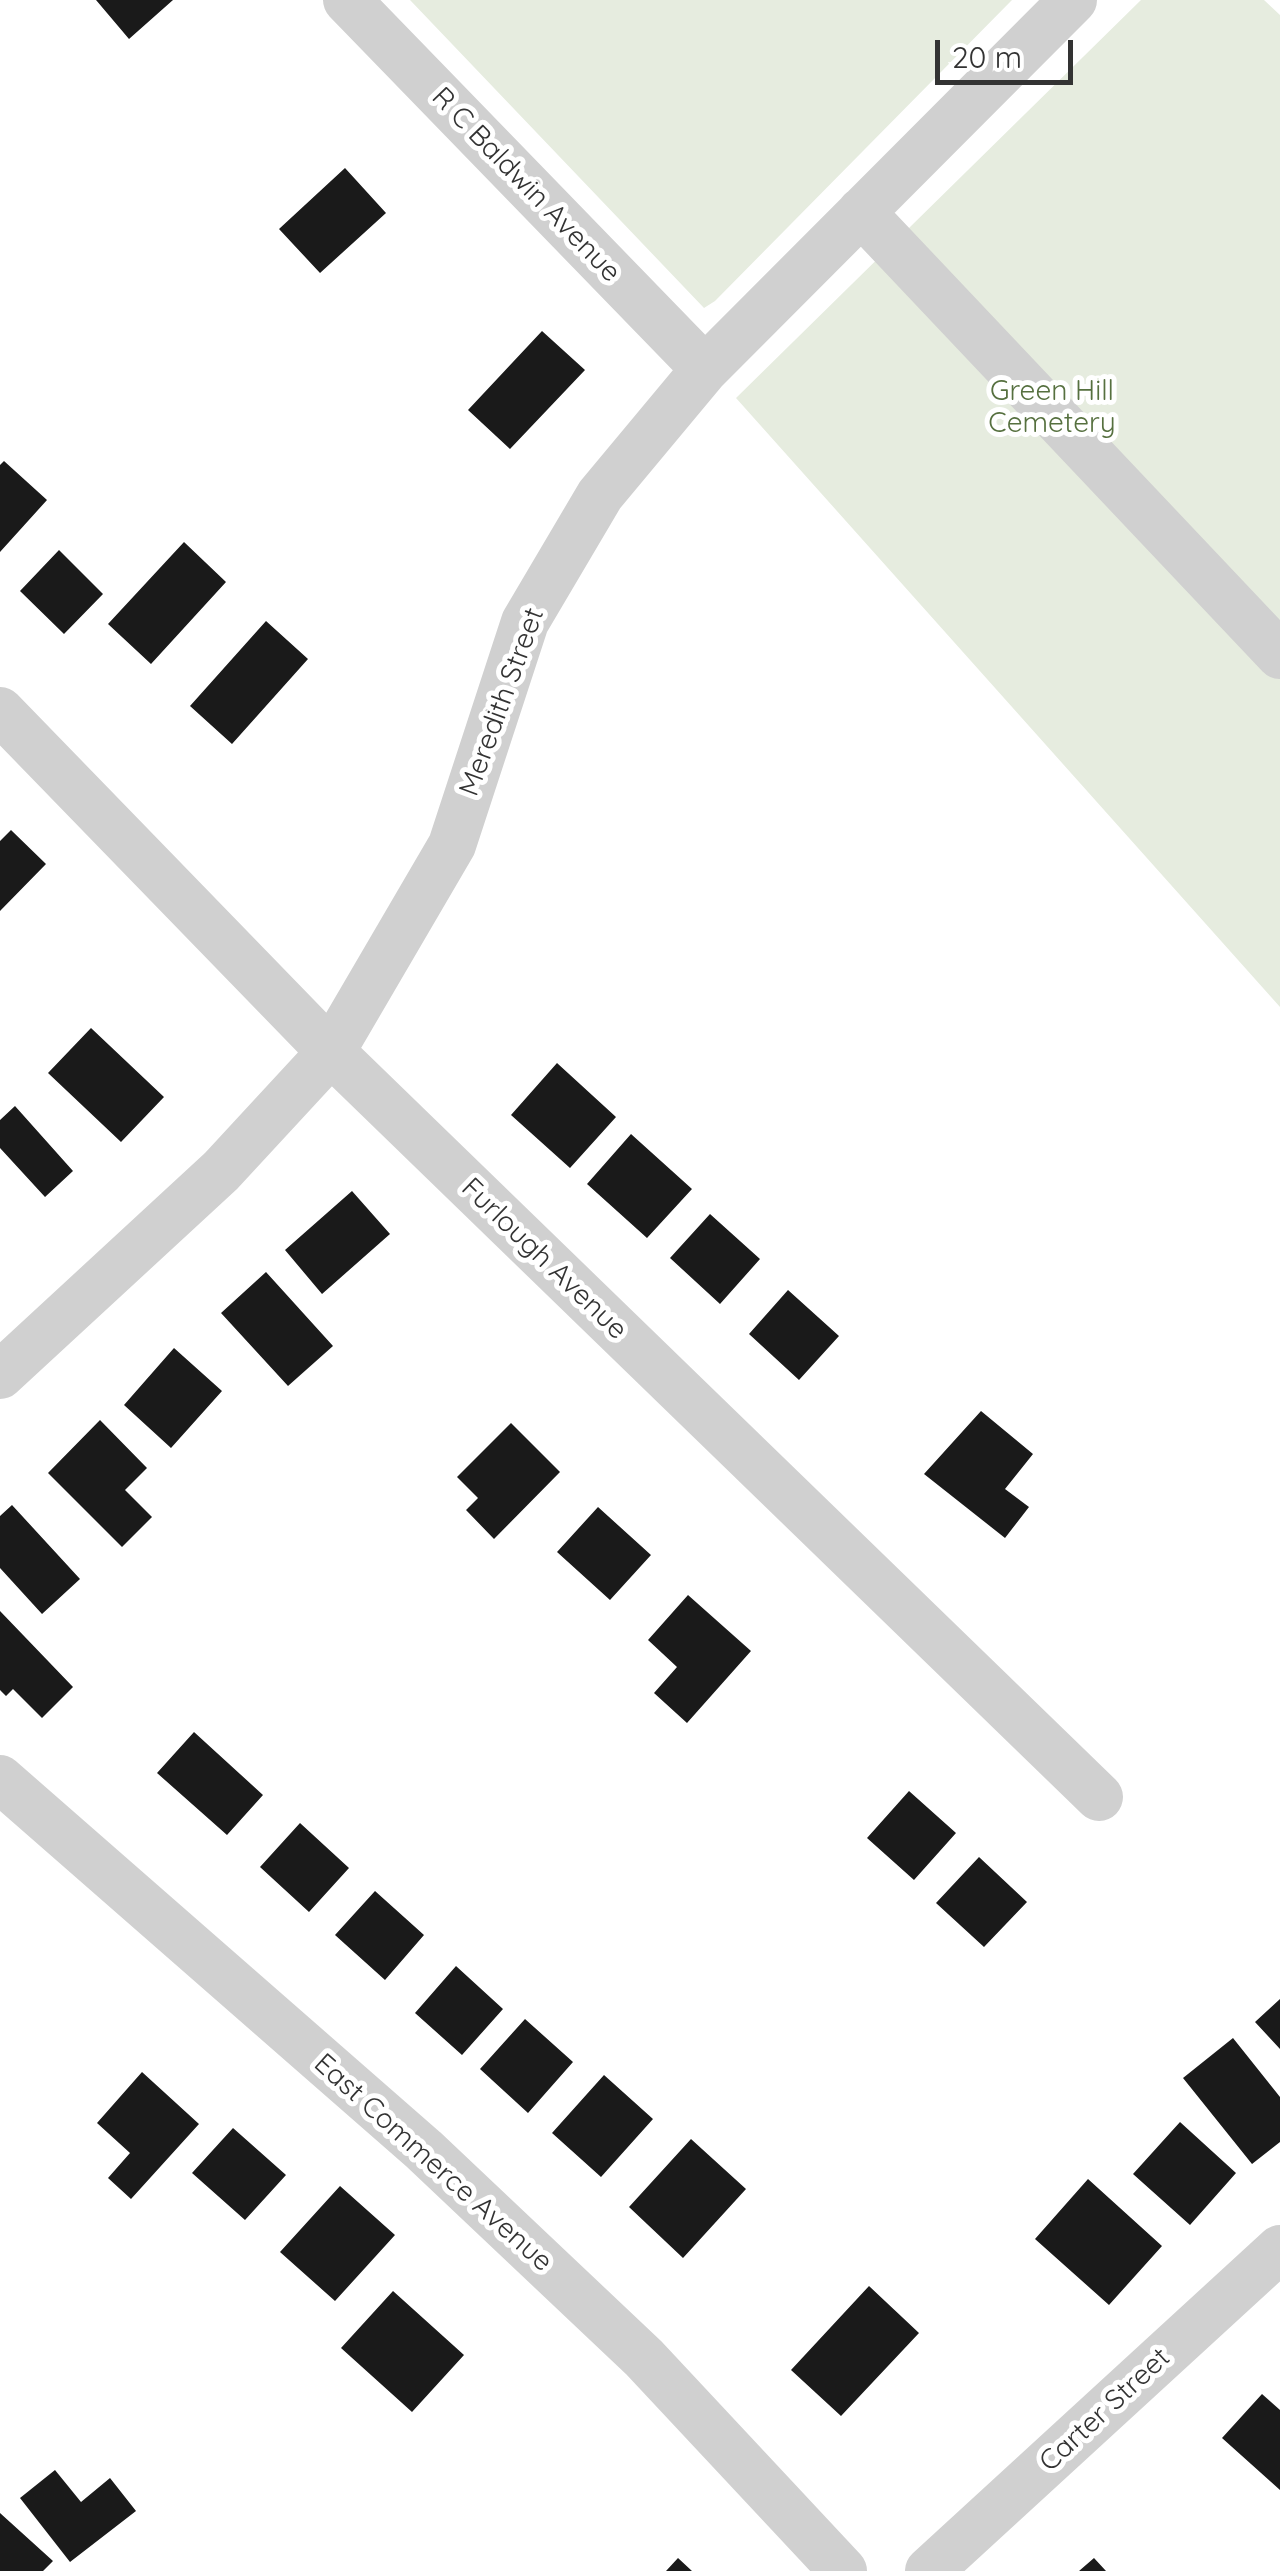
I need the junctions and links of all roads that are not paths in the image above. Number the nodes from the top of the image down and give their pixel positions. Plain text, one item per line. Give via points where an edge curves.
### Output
1 (347, 0) edge
2 (1073, 0) edge
3 (861, 212) junction
4 (705, 369) junction
5 (1280, 655) edge
6 (0, 711) edge
7 (331, 1052) junction
8 (0, 1376) edge
9 (0, 1779) edge
10 (1098, 1796) dead end
11 (1280, 2249) edge
12 (843, 2571) edge
13 (929, 2571) edge

1 - 4 street, R C Baldwin Avenue
2 - 3 street, Meredith Street
3 - 4 street, Meredith Street
3 - 5 street
4 - 7 street, Meredith Street via 600,496 525,622 452,845
6 - 7 street, Furlough Avenue
7 - 8 street, Meredith Street via 221,1171
7 - 10 street, Furlough Avenue
9 - 12 street, East Commerce Avenue via 438,2163 644,2358
11 - 13 street, Carter Street

